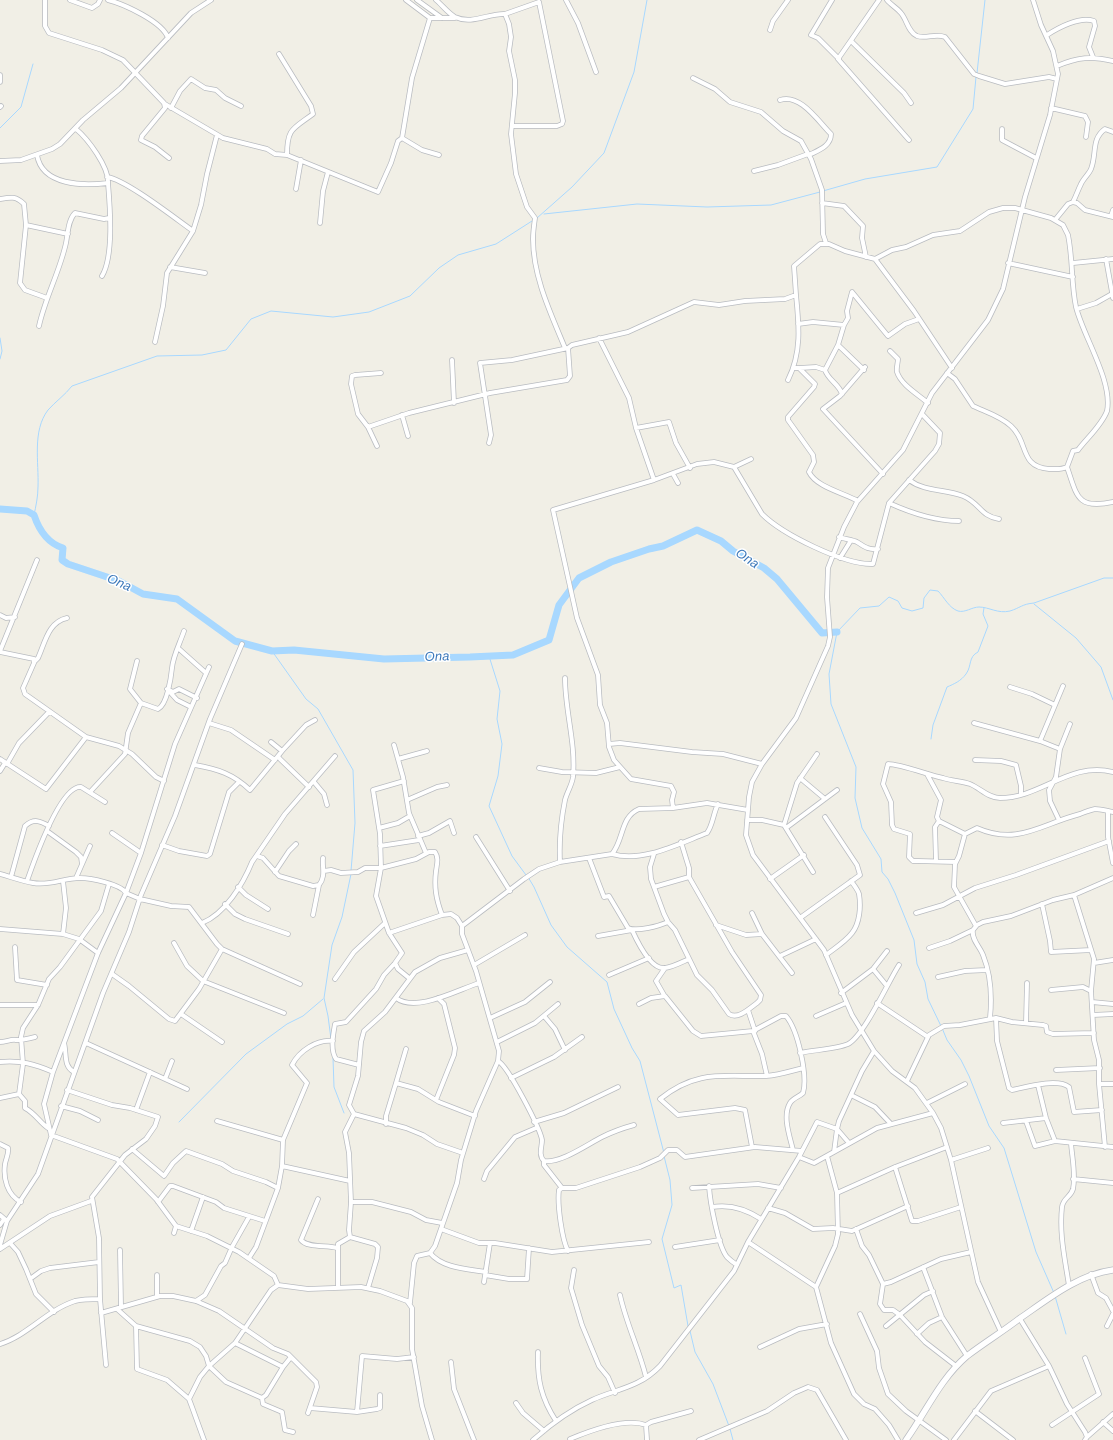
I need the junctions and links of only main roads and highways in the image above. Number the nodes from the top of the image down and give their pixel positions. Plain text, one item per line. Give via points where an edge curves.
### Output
1 (1113, 1270) edge
2 (906, 1440) edge

1 - 2 main road via 1091,1274 1069,1286 967,1356 937,1390

